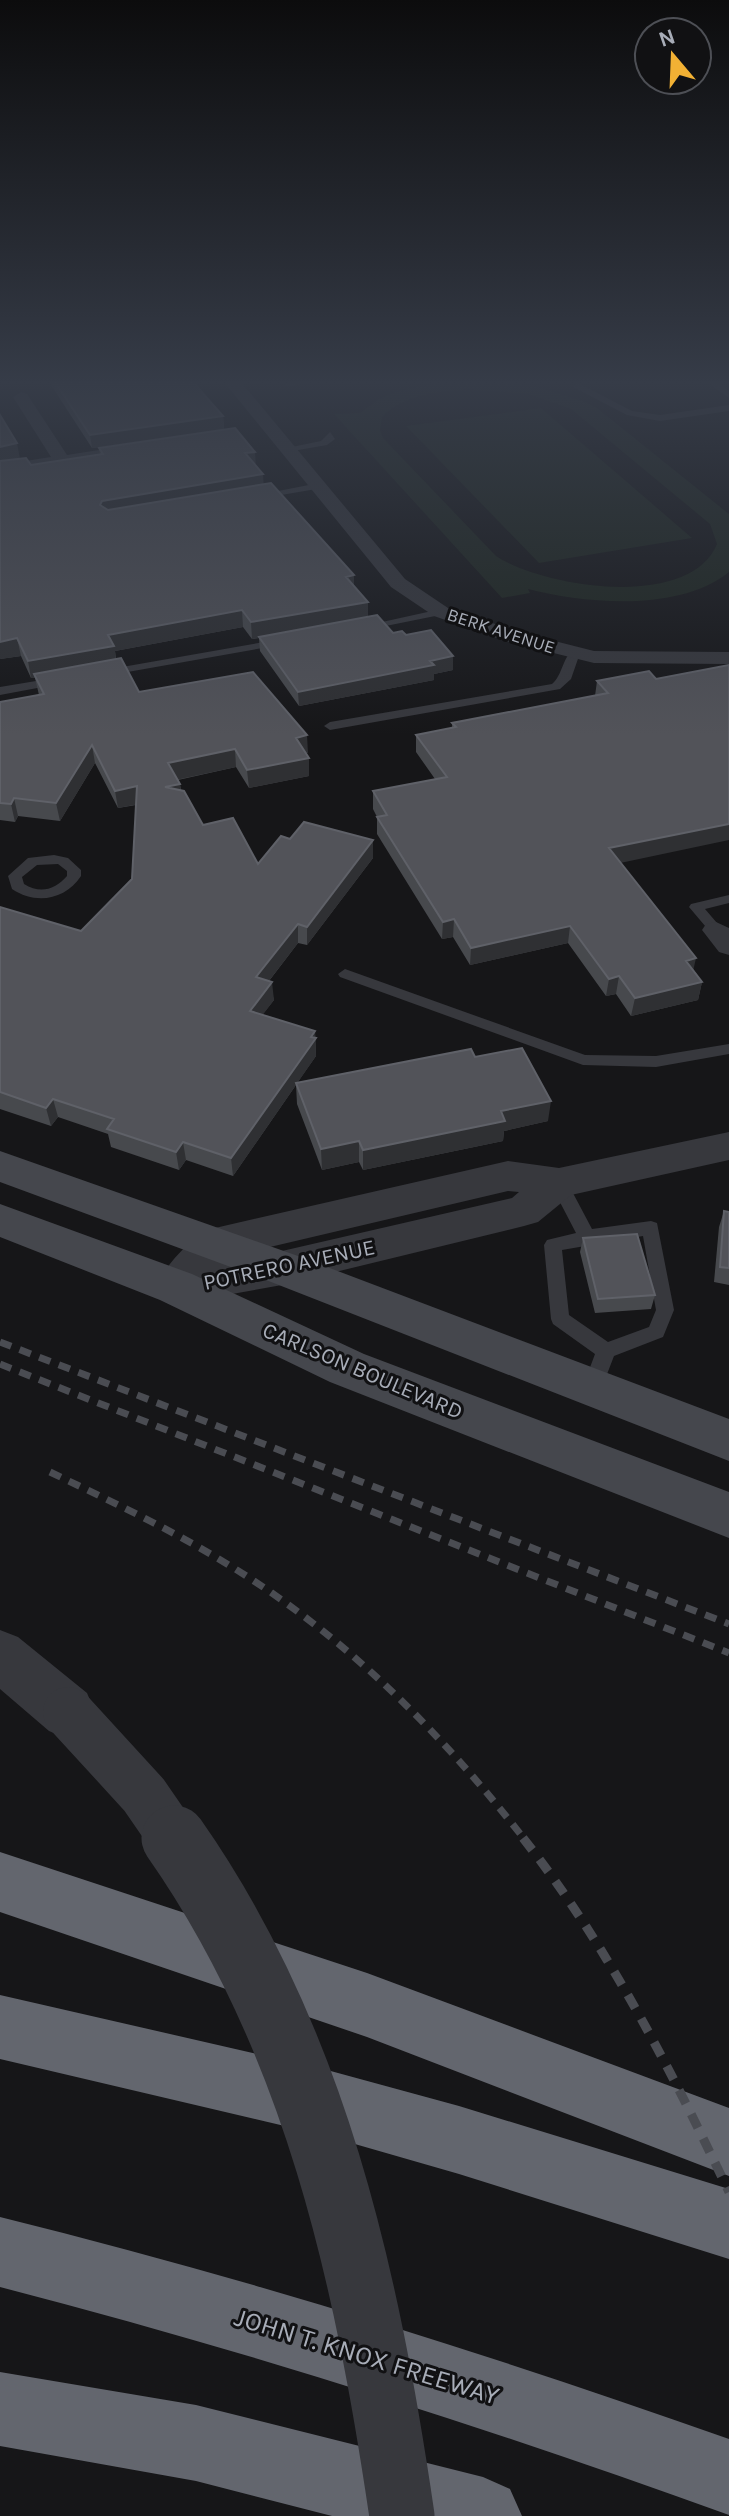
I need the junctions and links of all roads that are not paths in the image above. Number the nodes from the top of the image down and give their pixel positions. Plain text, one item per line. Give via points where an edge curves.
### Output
1 (330, 499) edge
2 (441, 612) junction
3 (346, 631) edge
4 (299, 639) edge
5 (574, 653) junction
6 (729, 658) edge
7 (94, 675) edge
8 (79, 678) edge
9 (0, 691) edge
10 (330, 726) dead end
11 (0, 870) edge
12 (16, 874) dead end
13 (729, 899) edge
14 (722, 938) edge
15 (345, 974) dead end
16 (729, 1049) edge
17 (729, 1146) edge
18 (0, 1166) edge
19 (559, 1183) junction
20 (0, 1220) edge
21 (587, 1237) junction
22 (215, 1244) junction
23 (282, 1268) junction
24 (176, 1287) junction
25 (599, 1370) junction
26 (729, 1440) edge
27 (729, 1515) edge
28 (0, 1655) edge
29 (0, 1882) edge
30 (0, 2027) edge
31 (729, 2142) edge
32 (729, 2224) edge
33 (0, 2252) edge
34 (0, 2409) edge
35 (729, 2477) edge
36 (402, 2516) edge
37 (483, 2516) edge

1 - 2 street, BERK AVENUE via 398,583
2 - 3 lane
2 - 5 street, BERK AVENUE
4 - 7 lane
5 - 6 street, BERK AVENUE
5 - 10 lane via 565,679 556,687
8 - 9 lane
11 - 12 lane
13 - 14 lane via 696,907
15 - 16 lane via 583,1060 664,1063
17 - 19 street, POTRERO AVENUE
18 - 22 main road
19 - 21 lane
19 - 22 street, POTRERO AVENUE via 508,1176
19 - 23 street, POTRERO AVENUE via 524,1211
20 - 24 main road, CARLSON BOULEVARD
21 - 25 lane via 553,1245 560,1319
21 - 25 lane via 651,1228 665,1310 656,1332
22 - 23 main road
22 - 24 street, POTRERO AVENUE
23 - 24 street, POTRERO AVENUE
23 - 25 main road
24 - 27 main road, CARLSON BOULEVARD via 347,1368
25 - 26 main road
28 - 36 street, bridge via 68,1712 144,1794 199,1869 249,1956 315,2116 354,2248 377,2350
29 - 31 highway via 272,1972
30 - 32 highway via 342,2107
33 - 35 highway, JOHN T. KNOX FREEWAY via 318,2339
34 - 37 highway via 196,2443

